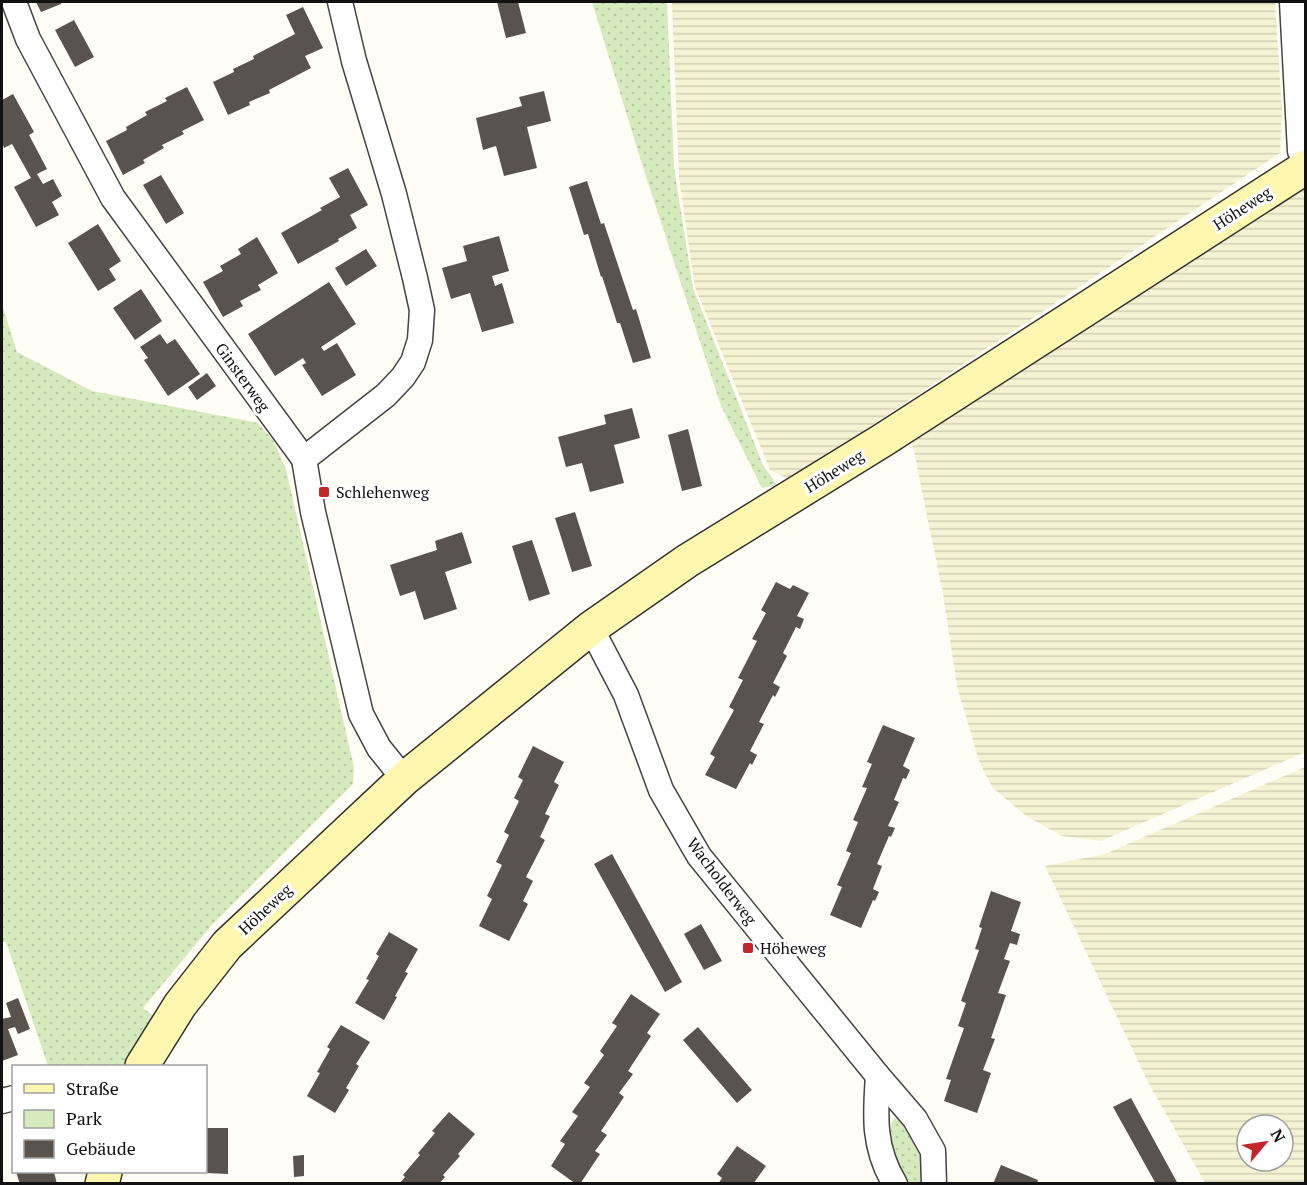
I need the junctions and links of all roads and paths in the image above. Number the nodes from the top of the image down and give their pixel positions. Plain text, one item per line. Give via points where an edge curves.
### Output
1 (14, 2) edge
2 (340, 2) edge
3 (1292, 2) edge
4 (1305, 166) edge
5 (304, 459) junction
6 (591, 628) junction
7 (405, 779) junction
8 (143, 1065) edge
9 (878, 1076) junction
10 (895, 1184) edge
11 (934, 1184) edge

1 - 5 street, Ginsterweg via 28,39 113,198
2 - 5 street via 415,278 422,310 420,340 413,362 386,395
3 - 4 street via 1300,151
4 - 6 street, Höheweg via 883,440 687,561
5 - 7 street, Ginsterweg via 361,714 379,748
6 - 7 street, Höheweg
6 - 9 street, Wacholderweg via 626,695 661,790 699,856
7 - 8 street, Höheweg via 227,945 180,1005
9 - 10 street via 875,1119 879,1145
9 - 11 street, Wacholderweg via 915,1119 933,1151

